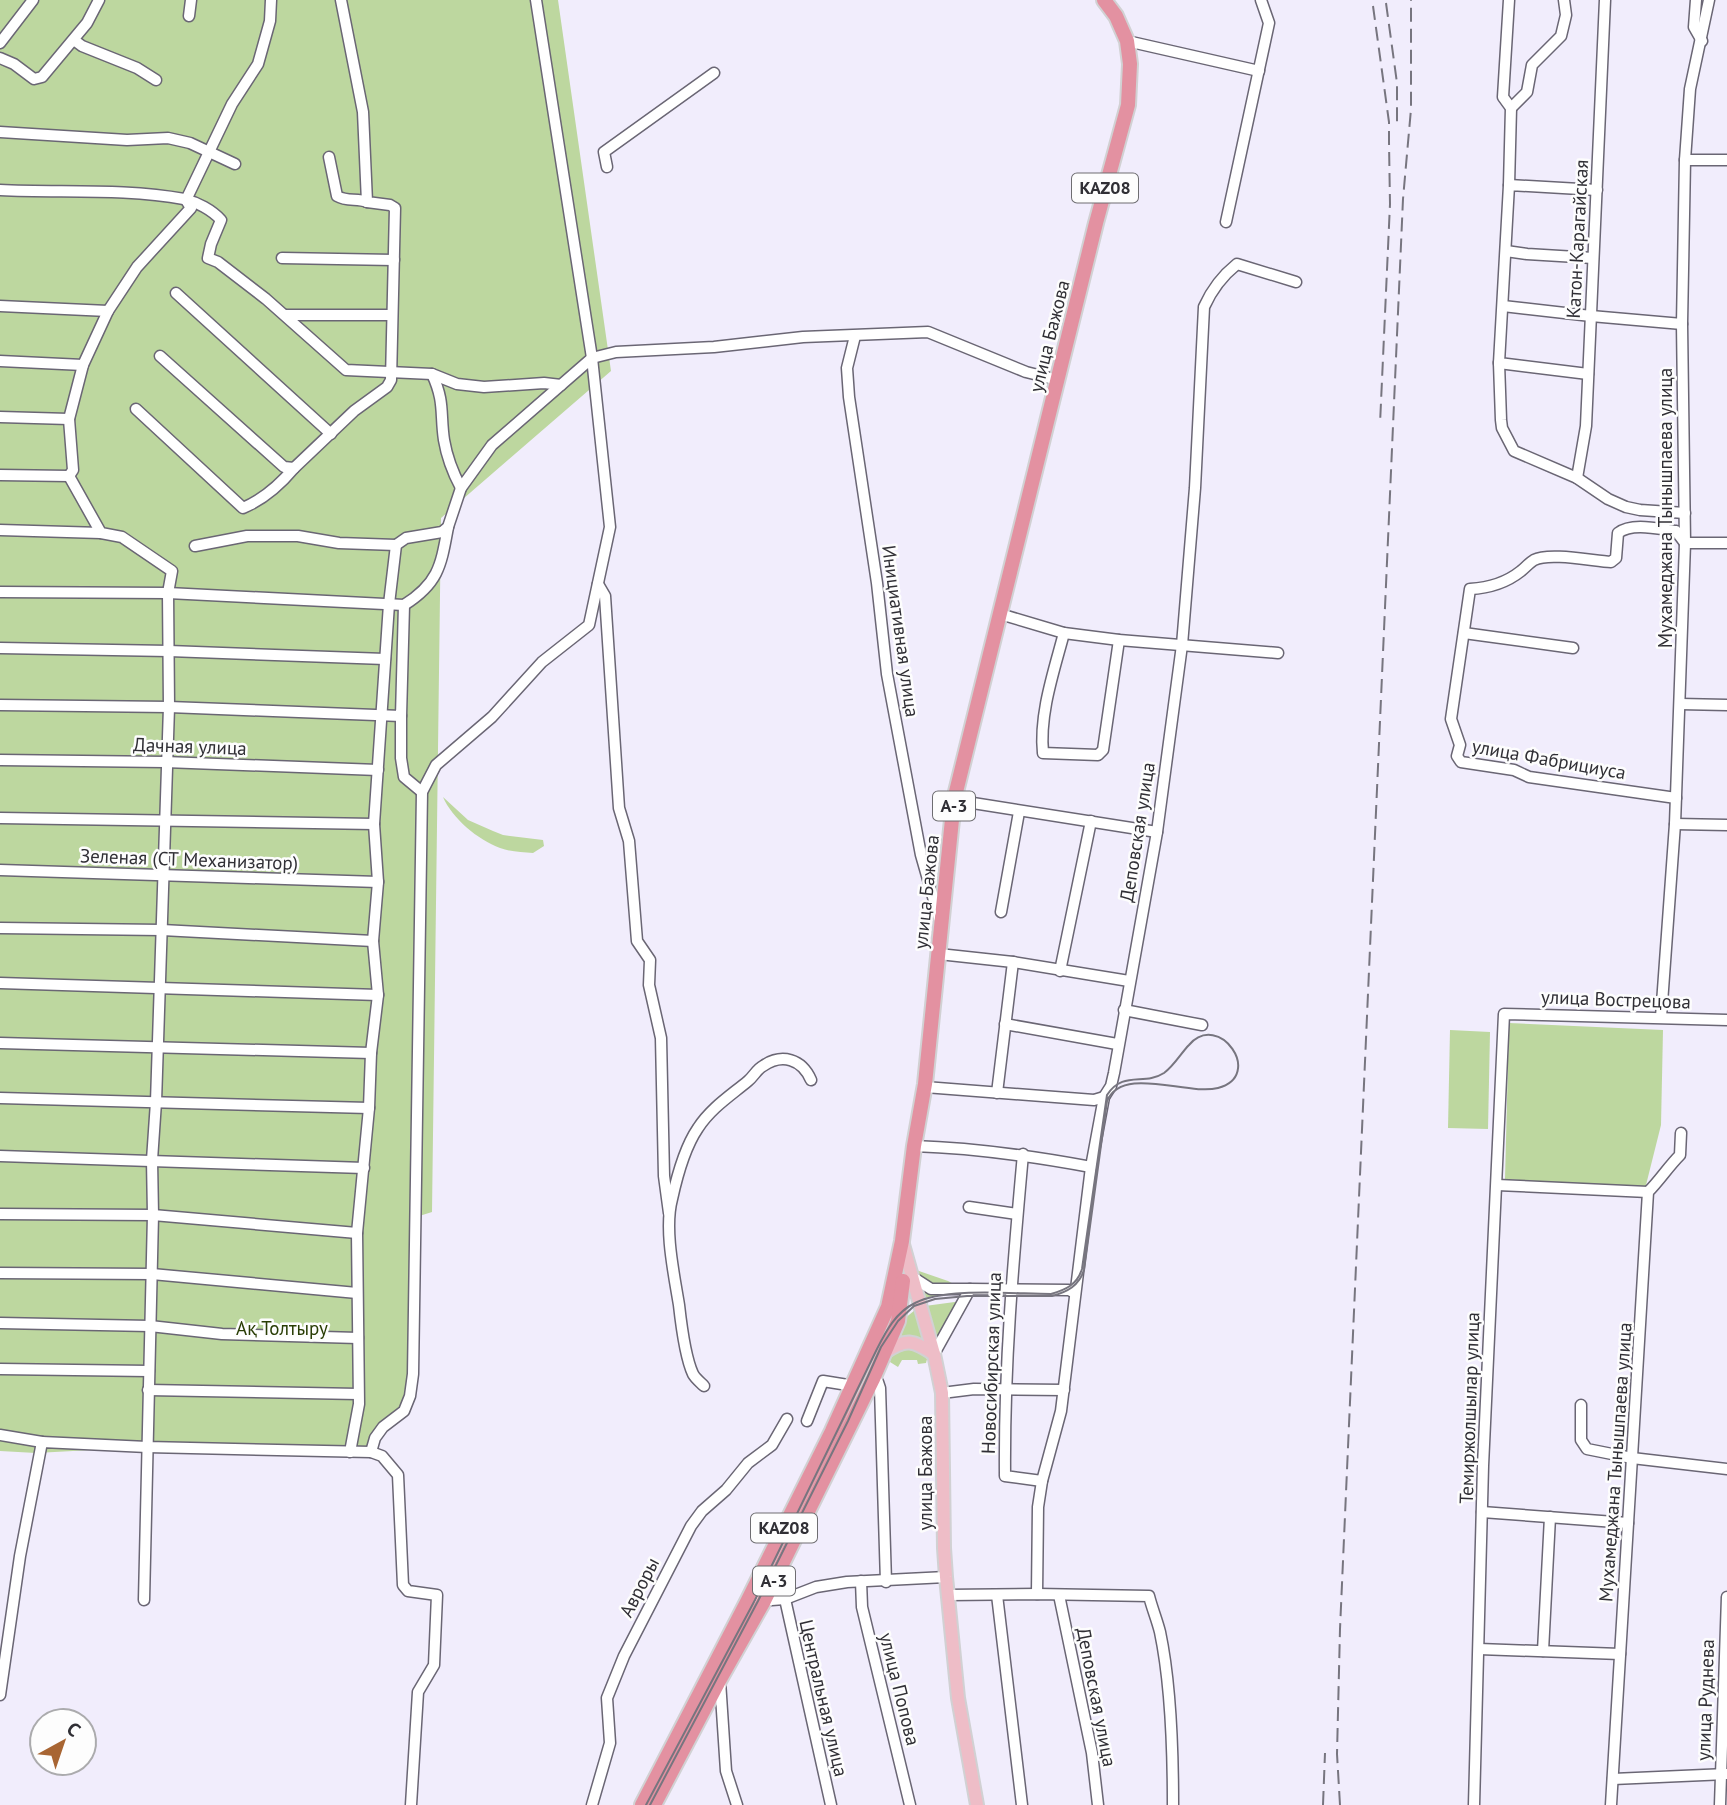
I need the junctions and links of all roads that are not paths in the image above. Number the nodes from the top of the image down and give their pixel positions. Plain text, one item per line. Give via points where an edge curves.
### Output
1 (33, 0) edge
2 (99, 0) edge
3 (191, 0) edge
4 (271, 0) edge
5 (341, 0) edge
6 (536, 0) edge
7 (1104, 0) edge
8 (1261, 0) edge
9 (1509, 0) edge
10 (1564, 0) edge
11 (1605, 0) edge
12 (1696, 0) edge
13 (1709, 0) edge
14 (189, 16) dead end
15 (74, 40) junction
16 (1127, 41) junction
17 (1702, 41) junction
18 (0, 43) edge
19 (0, 58) edge
20 (1259, 71) junction
21 (715, 73) dead end
22 (156, 80) dead end
23 (1511, 108) junction
24 (0, 132) edge
25 (210, 152) junction
26 (329, 157) dead end
27 (1685, 160) junction
28 (1727, 160) edge
29 (235, 164) dead end
30 (607, 167) dead end
31 (1509, 185) junction
32 (0, 190) edge
33 (1597, 190) junction
34 (186, 200) junction
35 (367, 202) junction
36 (1226, 222) dead end
37 (1506, 251) junction
38 (282, 258) dead end
39 (1593, 258) junction
40 (394, 260) junction
41 (1296, 282) dead end
42 (176, 293) dead end
43 (0, 306) edge
44 (1503, 306) junction
45 (108, 311) junction
46 (286, 315) junction
47 (392, 315) junction
48 (1591, 316) junction
49 (1682, 324) junction
50 (855, 336) junction
51 (160, 356) dead end
52 (592, 358) junction
53 (0, 361) edge
54 (1499, 363) junction
55 (83, 365) junction
56 (392, 373) junction
57 (432, 374) junction
58 (1588, 374) junction
59 (1058, 380) junction
60 (561, 385) junction
61 (136, 409) dead end
62 (0, 417) edge
63 (69, 419) junction
64 (331, 434) junction
65 (294, 468) junction
66 (0, 475) edge
67 (69, 476) junction
68 (1577, 478) junction
69 (461, 488) junction
70 (1685, 513) junction
71 (448, 527) junction
72 (0, 530) edge
73 (101, 533) junction
74 (1685, 542) junction
75 (1727, 543) edge
76 (396, 545) junction
77 (195, 546) dead end
78 (598, 584) junction
79 (0, 592) edge
80 (168, 593) junction
81 (389, 604) junction
82 (404, 605) junction
83 (1000, 614) junction
84 (1064, 633) junction
85 (1464, 633) junction
86 (1119, 640) junction
87 (1182, 645) junction
88 (0, 648) edge
89 (1573, 648) dead end
90 (169, 651) junction
91 (1278, 653) dead end
92 (385, 659) junction
93 (1680, 704) junction
94 (0, 705) edge
95 (1727, 705) edge
96 (169, 707) junction
97 (383, 716) junction
98 (401, 716) junction
99 (0, 760) edge
100 (166, 762) junction
101 (379, 769) junction
102 (422, 792) junction
103 (1676, 798) junction
104 (954, 800) junction
105 (1019, 812) junction
106 (0, 818) edge
107 (1091, 821) junction
108 (164, 822) junction
109 (374, 824) junction
110 (1675, 824) junction
111 (1727, 825) edge
112 (1157, 832) junction
113 (0, 870) edge
114 (162, 875) junction
115 (377, 883) junction
116 (1001, 912) dead end
117 (0, 928) edge
118 (942, 929) junction
119 (162, 930) junction
120 (373, 941) junction
121 (939, 954) junction
122 (1013, 962) junction
123 (1060, 971) junction
124 (1129, 981) junction
125 (0, 983) edge
126 (160, 989) junction
127 (378, 995) junction
128 (1124, 1010) junction
129 (1504, 1014) joint
130 (1661, 1017) junction
131 (1727, 1020) edge
132 (1005, 1024) junction
133 (1202, 1025) dead end
134 (0, 1043) edge
135 (1117, 1044) junction
136 (158, 1047) junction
137 (371, 1053) junction
138 (811, 1080) dead end
139 (925, 1087) junction
140 (997, 1093) junction
141 (1104, 1097) junction
142 (0, 1098) edge
143 (156, 1102) junction
144 (369, 1108) junction
145 (1681, 1133) dead end
146 (914, 1146) junction
147 (1023, 1154) junction
148 (0, 1156) edge
149 (152, 1160) junction
150 (1091, 1167) junction
151 (364, 1168) junction
152 (1497, 1185) junction
153 (1648, 1192) junction
154 (969, 1207) dead end
155 (669, 1213) junction
156 (0, 1214) edge
157 (1017, 1214) junction
158 (153, 1215) junction
159 (357, 1233) junction
160 (902, 1241) junction
161 (0, 1273) edge
162 (152, 1274) junction
163 (914, 1278) junction
164 (970, 1289) junction
165 (1010, 1290) junction
166 (357, 1293) junction
167 (1075, 1293) junction
168 (0, 1323) edge
169 (150, 1326) junction
170 (358, 1338) junction
171 (885, 1352) junction
172 (934, 1354) junction
173 (0, 1369) edge
174 (149, 1371) junction
175 (873, 1379) junction
176 (704, 1386) dead end
177 (854, 1386) junction
178 (1004, 1388) junction
179 (148, 1390) junction
180 (1064, 1390) junction
181 (942, 1393) junction
182 (358, 1394) junction
183 (1581, 1405) dead end
184 (787, 1419) dead end
185 (807, 1421) dead end
186 (0, 1436) edge
187 (42, 1442) junction
188 (147, 1447) junction
189 (350, 1452) junction
190 (371, 1452) junction
191 (1632, 1458) junction
192 (1727, 1469) edge
193 (1042, 1481) junction
194 (1482, 1512) junction
195 (1550, 1517) junction
196 (1628, 1523) junction
197 (946, 1577) junction
198 (861, 1581) junction
199 (886, 1582) junction
200 (1037, 1594) junction
201 (948, 1595) junction
202 (997, 1595) junction
203 (1059, 1595) junction
204 (1727, 1597) edge
205 (785, 1599) junction
206 (144, 1600) dead end
207 (748, 1600) junction
208 (764, 1601) junction
209 (1479, 1648) junction
210 (1543, 1651) junction
211 (1620, 1654) junction
212 (715, 1677) junction
213 (0, 1695) edge
214 (1724, 1774) edge
215 (1613, 1779) junction
216 (411, 1805) edge
217 (592, 1805) edge
218 (642, 1805) edge
219 (654, 1805) edge
220 (737, 1805) edge
221 (831, 1805) edge
222 (910, 1805) edge
223 (977, 1805) edge
224 (1022, 1805) edge
225 (1098, 1805) edge
226 (1173, 1805) edge
227 (1474, 1805) edge
228 (1611, 1805) edge
229 (1720, 1805) edge

1 - 18 street
2 - 15 street
3 - 14 street
4 - 25 street via 258,64 232,104
5 - 35 street via 363,112
6 - 52 street
7 - 16 highway, улица Бажова / KAZ08
8 - 20 street via 1269,23
9 - 23 street via 1503,97
10 - 23 street via 1561,36 1532,65 1527,92
11 - 33 street, Катон-Карагайская
12 - 17 street via 1694,27
13 - 17 street, Мухамеджана Тынышпаева улица
15 - 19 street via 42,77 34,79
15 - 22 street
16 - 20 street
16 - 59 highway, улица Бажова / KAZ08 via 1128,105
17 - 27 street, Мухамеджана Тынышпаева улица via 1690,89
20 - 36 street
21 - 30 street via 604,152
23 - 31 street
24 - 25 street via 168,138
25 - 29 street
25 - 34 street
26 - 35 street via 337,196
27 - 28 street
27 - 49 street, Мухамеджана Тынышпаева улица
31 - 33 street
31 - 37 street
32 - 34 street
33 - 39 street, Катон-Карагайская
34 - 45 street via 191,208 137,267
34 - 46 street via 221,220 208,258
35 - 40 street via 395,208
37 - 39 street
37 - 44 street
38 - 40 street
39 - 48 street, Катон-Карагайская
40 - 47 street
41 - 87 street, Деповская улица via 1237,264 1204,307
42 - 64 street
43 - 45 street
44 - 48 street
44 - 54 street
45 - 55 street
46 - 47 street
46 - 56 street via 346,370
47 - 56 street
48 - 49 street
48 - 58 street, Катон-Карагайская
49 - 70 street, Мухамеджана Тынышпаева улица
50 - 52 street via 616,352
50 - 59 street via 928,332 1026,372
50 - 118 street, Инициативная улица via 847,368 849,397 887,674 921,855
51 - 65 street via 284,467
52 - 60 street
52 - 78 street via 610,527
53 - 55 street
54 - 58 street
54 - 68 street via 1502,428 1514,451
55 - 63 street
56 - 57 street
56 - 64 street via 387,387
57 - 60 street via 457,384 484,387
57 - 69 street via 442,402 452,471
58 - 68 street, Катон-Карагайская
59 - 83 highway, улица Бажова / A-3
60 - 69 street via 492,444
61 - 65 street via 243,508 260,501
62 - 63 street
63 - 67 street via 73,470
64 - 65 street
66 - 67 street
67 - 73 street
68 - 70 street via 1626,507
69 - 71 street
70 - 74 street, Мухамеджана Тынышпаева улица
71 - 76 street
71 - 82 street via 442,564 419,596
72 - 73 street
73 - 80 street via 122,537 172,571
74 - 75 street
74 - 85 street via 1676,531 1624,528 1618,533 1616,558 1611,562 1534,560 1505,581 1470,589
74 - 93 street, Мухамеджана Тынышпаева улица
76 - 77 street via 247,536
76 - 81 street
78 - 102 street via 589,625 542,662 492,717 436,765
78 - 155 street via 605,596 619,808 629,841 638,941 650,960 649,985 662,1038 664,1176
79 - 80 street
80 - 81 street
80 - 90 street
81 - 82 street
81 - 92 street
82 - 98 street
83 - 84 street
83 - 104 highway, улица Бажова / A-3
84 - 86 street
84 - 86 street via 1051,684 1043,753 1098,755 1103,750
85 - 89 street
85 - 103 street, улица Фабрициуса via 1451,719 1461,762 1514,769 1529,777
86 - 87 street
87 - 91 street
87 - 112 street, Деповская улица
88 - 90 street
90 - 92 street
90 - 96 street
92 - 97 street
93 - 95 street
93 - 103 street, Мухамеджана Тынышпаева улица
94 - 96 street
96 - 97 street
96 - 100 street
97 - 98 street
97 - 101 street
98 - 102 street via 404,777
99 - 100 street, Дачная улица
100 - 101 street, Дачная улица
100 - 108 street
101 - 109 street
102 - 190 street via 413,1374 404,1411 383,1427
103 - 110 street, Мухамеджана Тынышпаева улица
104 - 105 street
104 - 118 highway, улица Бажова / A-3
105 - 107 street
105 - 116 street
106 - 108 street
107 - 112 street
107 - 123 street
108 - 109 street
108 - 114 street
109 - 115 street
110 - 111 street
110 - 130 street, Мухамеджана Тынышпаева улица
112 - 124 street, Деповская улица
113 - 114 street, Зеленая (СТ Механизатор)
114 - 115 street, Зеленая (СТ Механизатор)
114 - 119 street
115 - 120 street
117 - 119 street
118 - 121 highway, улица Бажова / A-3
119 - 120 street
119 - 126 street
120 - 127 street
121 - 122 street
121 - 139 highway, улица Бажова / A-3
122 - 123 street
122 - 132 street
123 - 124 street
124 - 128 street, Деповская улица
125 - 126 street
126 - 127 street
126 - 136 street
127 - 137 street
128 - 133 street
128 - 135 street, Деповская улица
129 - 130 street, улица Вострецова
129 - 152 street, Темиржолшылар улица
130 - 131 street, улица Вострецова
132 - 135 street
132 - 140 street
134 - 136 street
135 - 141 street, Деповская улица via 1111,1086
136 - 137 street
136 - 143 street
137 - 144 street
138 - 155 street via 795,1061 776,1059 730,1094 696,1130
139 - 140 street
139 - 146 highway, улица Бажова / A-3
140 - 141 street
141 - 150 street, Деповская улица
142 - 143 street
143 - 144 street
143 - 149 street
144 - 151 street
145 - 153 street via 1680,1155
146 - 147 street
146 - 160 highway, улица Бажова / A-3
147 - 150 street
147 - 157 street, Новосибирская улица
148 - 149 street
149 - 151 street
149 - 158 street
150 - 167 street, Деповская улица
151 - 159 street
152 - 153 street
152 - 194 street, Темиржолшылар улица
153 - 191 street, Мухамеджана Тынышпаева улица
154 - 157 street
155 - 176 street via 681,1320 694,1374
156 - 158 street
157 - 165 street, Новосибирская улица
158 - 159 street
158 - 162 street
159 - 166 street
160 - 163 main road, улица Бажова
160 - 171 highway via 898,1321
160 - 177 highway, KAZ08 via 888,1307
161 - 162 street
162 - 166 street
162 - 169 street
163 - 164 street via 931,1289
163 - 172 main road, улица Бажова
164 - 165 street
164 - 172 street
165 - 167 street
165 - 178 street, Новосибирская улица
166 - 170 street
167 - 180 street, Деповская улица
168 - 169 street
169 - 170 street via 222,1334
169 - 174 street
170 - 182 street
171 - 172 main road via 898,1342 908,1342
171 - 175 highway, А-3
172 - 181 main road, улица Бажова
173 - 174 street
174 - 179 street
175 - 199 street via 880,1388
175 - 208 highway, А-3
177 - 185 street via 823,1381
177 - 207 highway, KAZ08
178 - 180 street
178 - 181 street
178 - 193 street, Новосибирская улица via 1005,1476
179 - 182 street
179 - 188 street
180 - 193 street, Деповская улица
181 - 197 main road, улица Бажова
182 - 189 street
183 - 191 street via 1581,1440 1587,1448
184 - 217 street, Авроры via 772,1445 748,1463 691,1526 624,1656 607,1698 610,1744
186 - 187 street
187 - 188 street
187 - 213 street
188 - 189 street
188 - 206 street
189 - 190 street
190 - 216 street via 382,1456 398,1475 403,1585 408,1591 438,1595 434,1665 418,1692
191 - 192 street
191 - 196 street, Мухамеджана Тынышпаева улица
193 - 200 street, Деповская улица
194 - 195 street
194 - 209 street, Темиржолшылар улица
195 - 196 street
195 - 210 street
196 - 211 street, Мухамеджана Тынышпаева улица
197 - 199 street
197 - 201 main road, улица Бажова
198 - 199 street
198 - 205 street via 816,1587
198 - 222 street, улица Попова via 862,1607
200 - 202 street
200 - 203 street
201 - 202 street
201 - 223 main road, улица Бажова via 958,1698
202 - 224 street
203 - 225 street, Деповская улица via 1092,1753
203 - 226 street via 1149,1596 1164,1656
204 - 214 street, улица Руднева
205 - 208 street
205 - 221 street, Центральная улица
207 - 208 street
207 - 212 highway, KAZ08
208 - 212 highway, А-3
209 - 210 street
209 - 227 street, Темиржолшылар улица
210 - 211 street
211 - 215 street, Мухамеджана Тынышпаева улица
212 - 218 highway, KAZ08
212 - 219 highway, А-3
212 - 220 street via 726,1771
214 - 215 street
214 - 229 street, улица Руднева
215 - 228 street, Мухамеджана Тынышпаева улица

